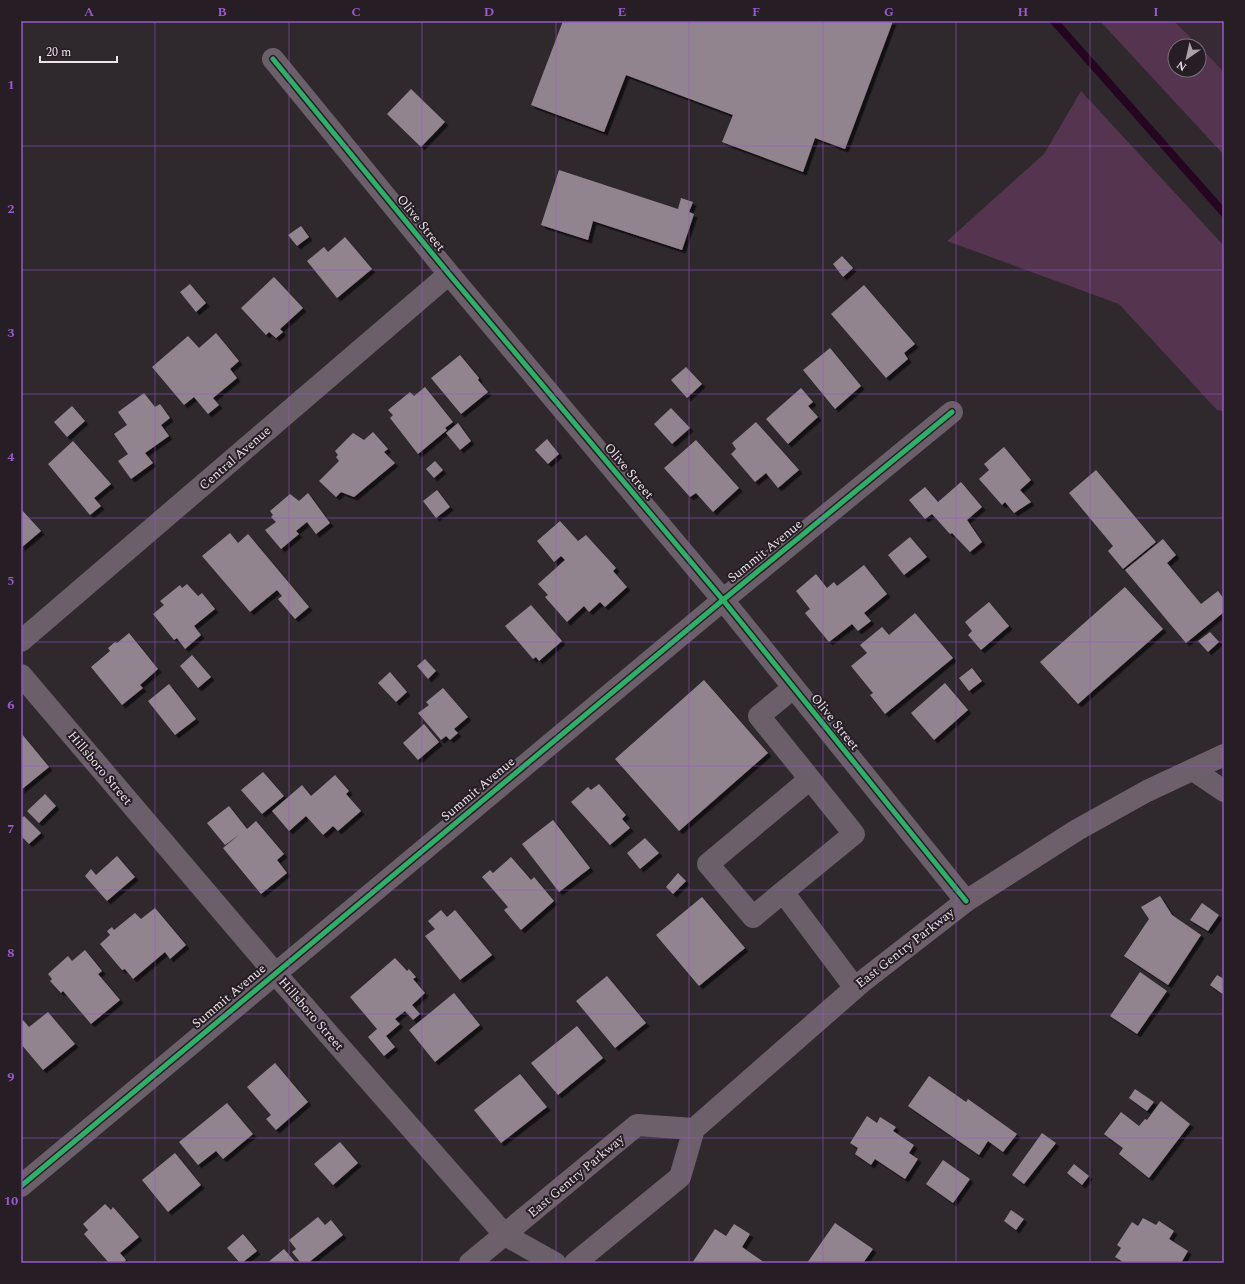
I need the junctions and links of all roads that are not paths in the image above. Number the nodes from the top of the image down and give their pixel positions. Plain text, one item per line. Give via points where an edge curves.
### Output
1 (273, 59) dead end
2 (449, 274) junction
3 (952, 412) dead end
4 (722, 600) junction
5 (21, 641) edge
6 (21, 675) edge
7 (793, 688) junction
8 (1224, 755) edge
9 (1193, 770) junction
10 (810, 779) junction
11 (1224, 791) edge
12 (783, 892) junction
13 (966, 900) junction
14 (274, 972) junction
15 (855, 988) junction
16 (694, 1129) junction
17 (21, 1186) edge
18 (506, 1235) junction
19 (470, 1263) edge
20 (555, 1263) edge
21 (575, 1263) edge

1 - 2 street, Olive Street
2 - 4 street, Olive Street
2 - 5 street, Central Avenue
3 - 4 street, Summit Avenue
4 - 7 street, Olive Street
4 - 14 street, Summit Avenue
6 - 14 street, Hillsboro Street
7 - 10 street via 759,716
7 - 13 street, Olive Street
8 - 9 main road, East Gentry Parkway
9 - 11 street
9 - 13 main road, East Gentry Parkway via 1147,791 1077,830
10 - 12 street via 854,834
10 - 12 street via 708,864 753,917
12 - 15 street
13 - 15 main road, East Gentry Parkway
14 - 17 street, Summit Avenue
14 - 18 street, Hillsboro Street
15 - 16 main road, East Gentry Parkway
16 - 18 main road, East Gentry Parkway via 637,1125
16 - 21 main road via 680,1177
18 - 19 main road, East Gentry Parkway
18 - 20 street, Hillsboro Street

